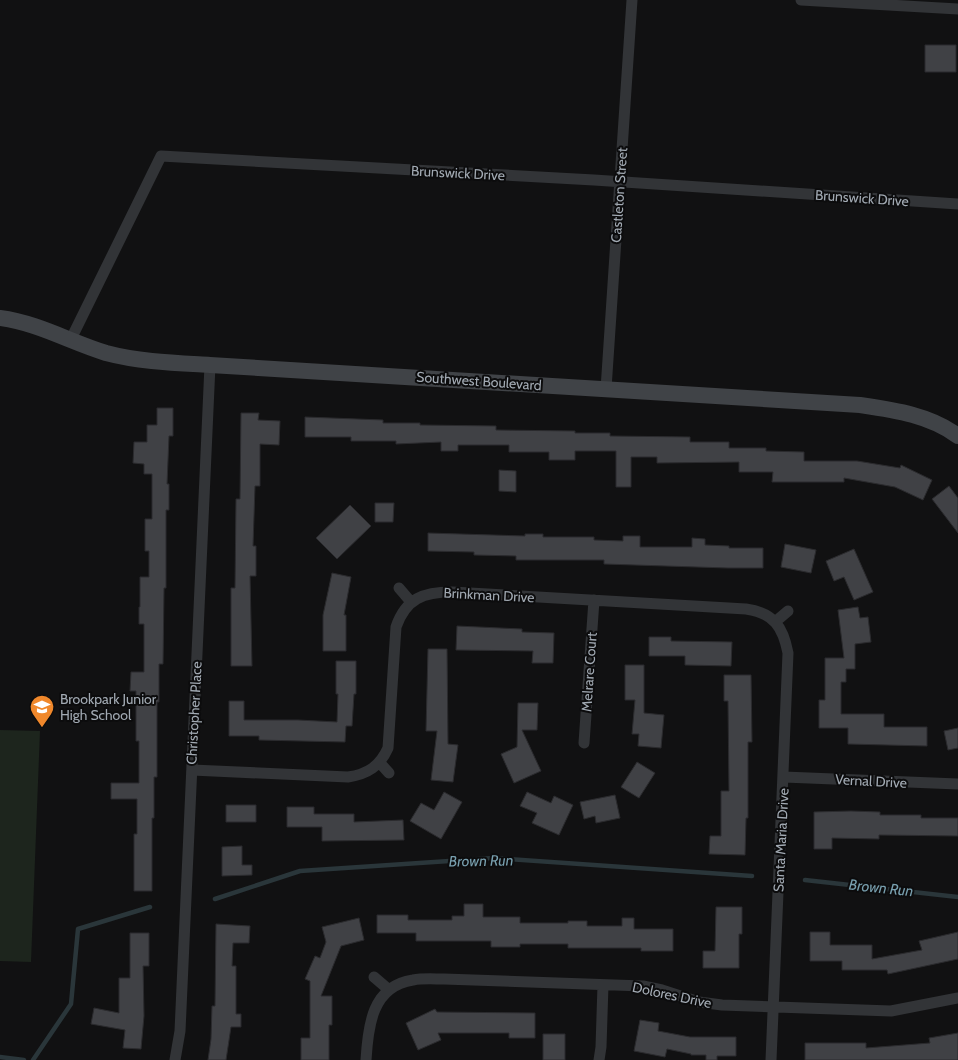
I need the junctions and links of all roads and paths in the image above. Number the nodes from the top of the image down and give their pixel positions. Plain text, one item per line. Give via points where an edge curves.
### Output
1 (632, 0) edge
2 (802, 0) edge
3 (958, 9) edge
4 (620, 182) junction
5 (958, 204) edge
6 (0, 318) edge
7 (71, 339) junction
8 (210, 365) junction
9 (606, 389) junction
10 (958, 436) edge
11 (399, 588) dead end
12 (594, 600) junction
13 (411, 602) junction
14 (788, 611) dead end
15 (775, 622) junction
16 (584, 743) dead end
17 (380, 763) junction
18 (192, 770) junction
19 (389, 773) dead end
20 (784, 777) junction
21 (958, 784) edge
22 (374, 976) dead end
23 (603, 985) junction
24 (388, 990) junction
25 (958, 998) edge
26 (774, 1008) junction
27 (175, 1060) edge
28 (366, 1060) edge
29 (599, 1060) edge
30 (771, 1060) edge

1 - 4 street, Castleton Street
2 - 3 street
4 - 5 street, Brunswick Drive
4 - 7 street, Brunswick Drive via 161,156
4 - 9 street, Castleton Street
6 - 7 street, Southwest Boulevard via 40,327
7 - 8 street, Southwest Boulevard via 130,358
8 - 9 street, Southwest Boulevard
8 - 18 street, Christopher Place
9 - 10 street, Southwest Boulevard via 860,405 907,412
11 - 13 street
12 - 13 street, Brinkman Drive via 434,592
12 - 15 street, Brinkman Drive via 746,609 762,613
12 - 16 street, Melrare Court
13 - 17 street via 399,617 396,627 388,748
14 - 15 street
15 - 20 street, Santa Maria Drive via 784,636 788,653
17 - 18 street via 366,773 348,778
17 - 19 street
18 - 27 street, Christopher Place via 180,1031
20 - 21 street, Vernal Drive
20 - 26 street, Santa Maria Drive
22 - 24 street
23 - 24 street, Dolores Drive via 444,979 414,980
23 - 26 street, Dolores Drive via 643,986 699,1002
23 - 29 street
24 - 28 street via 379,1000 373,1015
25 - 26 street, Dolores Drive via 891,1011
26 - 30 street, Santa Maria Drive

